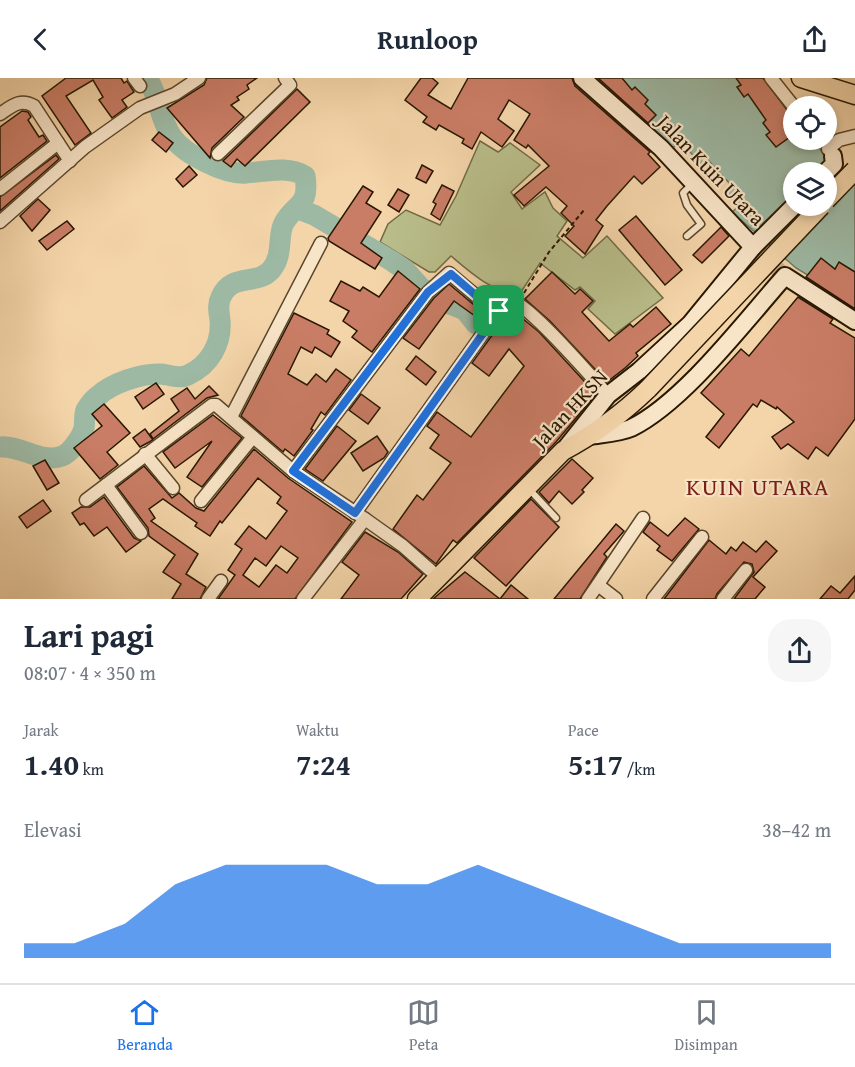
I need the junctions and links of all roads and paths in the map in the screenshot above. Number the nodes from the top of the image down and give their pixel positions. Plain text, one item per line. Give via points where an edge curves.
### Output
1 (199, 78) edge
2 (285, 78) edge
3 (582, 78) edge
4 (771, 78) edge
5 (801, 78) edge
6 (855, 95) edge
7 (786, 96) edge
8 (0, 114) edge
9 (855, 136) edge
10 (58, 143) junction
11 (218, 154) dead end
12 (828, 156) edge
13 (70, 161) junction
14 (855, 170) edge
15 (693, 184) junction
16 (0, 189) edge
17 (837, 189) edge
18 (584, 210) dead end
19 (784, 216) edge
20 (812, 216) edge
21 (0, 222) edge
22 (687, 236) dead end
23 (321, 243) dead end
24 (756, 244) junction
25 (519, 304) junction
26 (499, 311) junction
27 (855, 321) edge
28 (608, 395) junction
29 (231, 417) junction
30 (590, 436) junction
31 (252, 437) junction
32 (563, 451) junction
33 (145, 454) junction
34 (293, 471) junction
35 (106, 485) junction
36 (527, 486) junction
37 (173, 488) dead end
38 (86, 500) dead end
39 (201, 501) dead end
40 (360, 516) junction
41 (556, 518) dead end
42 (643, 518) dead end
43 (141, 533) dead end
44 (702, 537) dead end
45 (746, 570) dead end
46 (438, 577) junction
47 (221, 581) dead end
48 (598, 585) junction
49 (208, 599) edge
50 (303, 599) edge
51 (417, 599) edge
52 (588, 599) edge
53 (616, 599) edge
54 (653, 599) edge
55 (723, 599) edge

1 - 13 street via 144,107
2 - 11 street via 290,85
3 - 15 street, Jalan Kuin Utara via 645,132
4 - 7 street
5 - 6 main road
8 - 10 street via 18,102 27,102 34,106
9 - 12 street via 839,140
10 - 13 street
10 - 16 street
13 - 21 street
14 - 17 main road, bridge
15 - 22 lane via 683,193 701,224
15 - 24 street, Jalan Kuin Utara
18 - 25 path via 549,252
19 - 24 street, Jalan HKSN
20 - 30 main road, bridge via 648,389
23 - 29 street
24 - 28 street, Jalan HKSN via 690,324
25 - 26 street via 508,299
25 - 28 street
26 - 34 street via 494,311 451,274 447,275 428,292
26 - 40 street
27 - 30 street via 785,276 665,406 630,429
28 - 32 street, Jalan HKSN
29 - 31 street
29 - 33 street via 212,405
30 - 32 main road
31 - 34 street
31 - 39 street
32 - 36 main road, Jalan HKSN
33 - 35 street
33 - 37 street
34 - 40 street
35 - 38 street
35 - 43 street
36 - 41 lane
36 - 46 main road, Jalan HKSN
40 - 46 street
40 - 50 street
42 - 48 street
44 - 54 street
45 - 55 street
46 - 51 main road, Jalan HKSN
47 - 49 street
48 - 52 street
48 - 53 street

